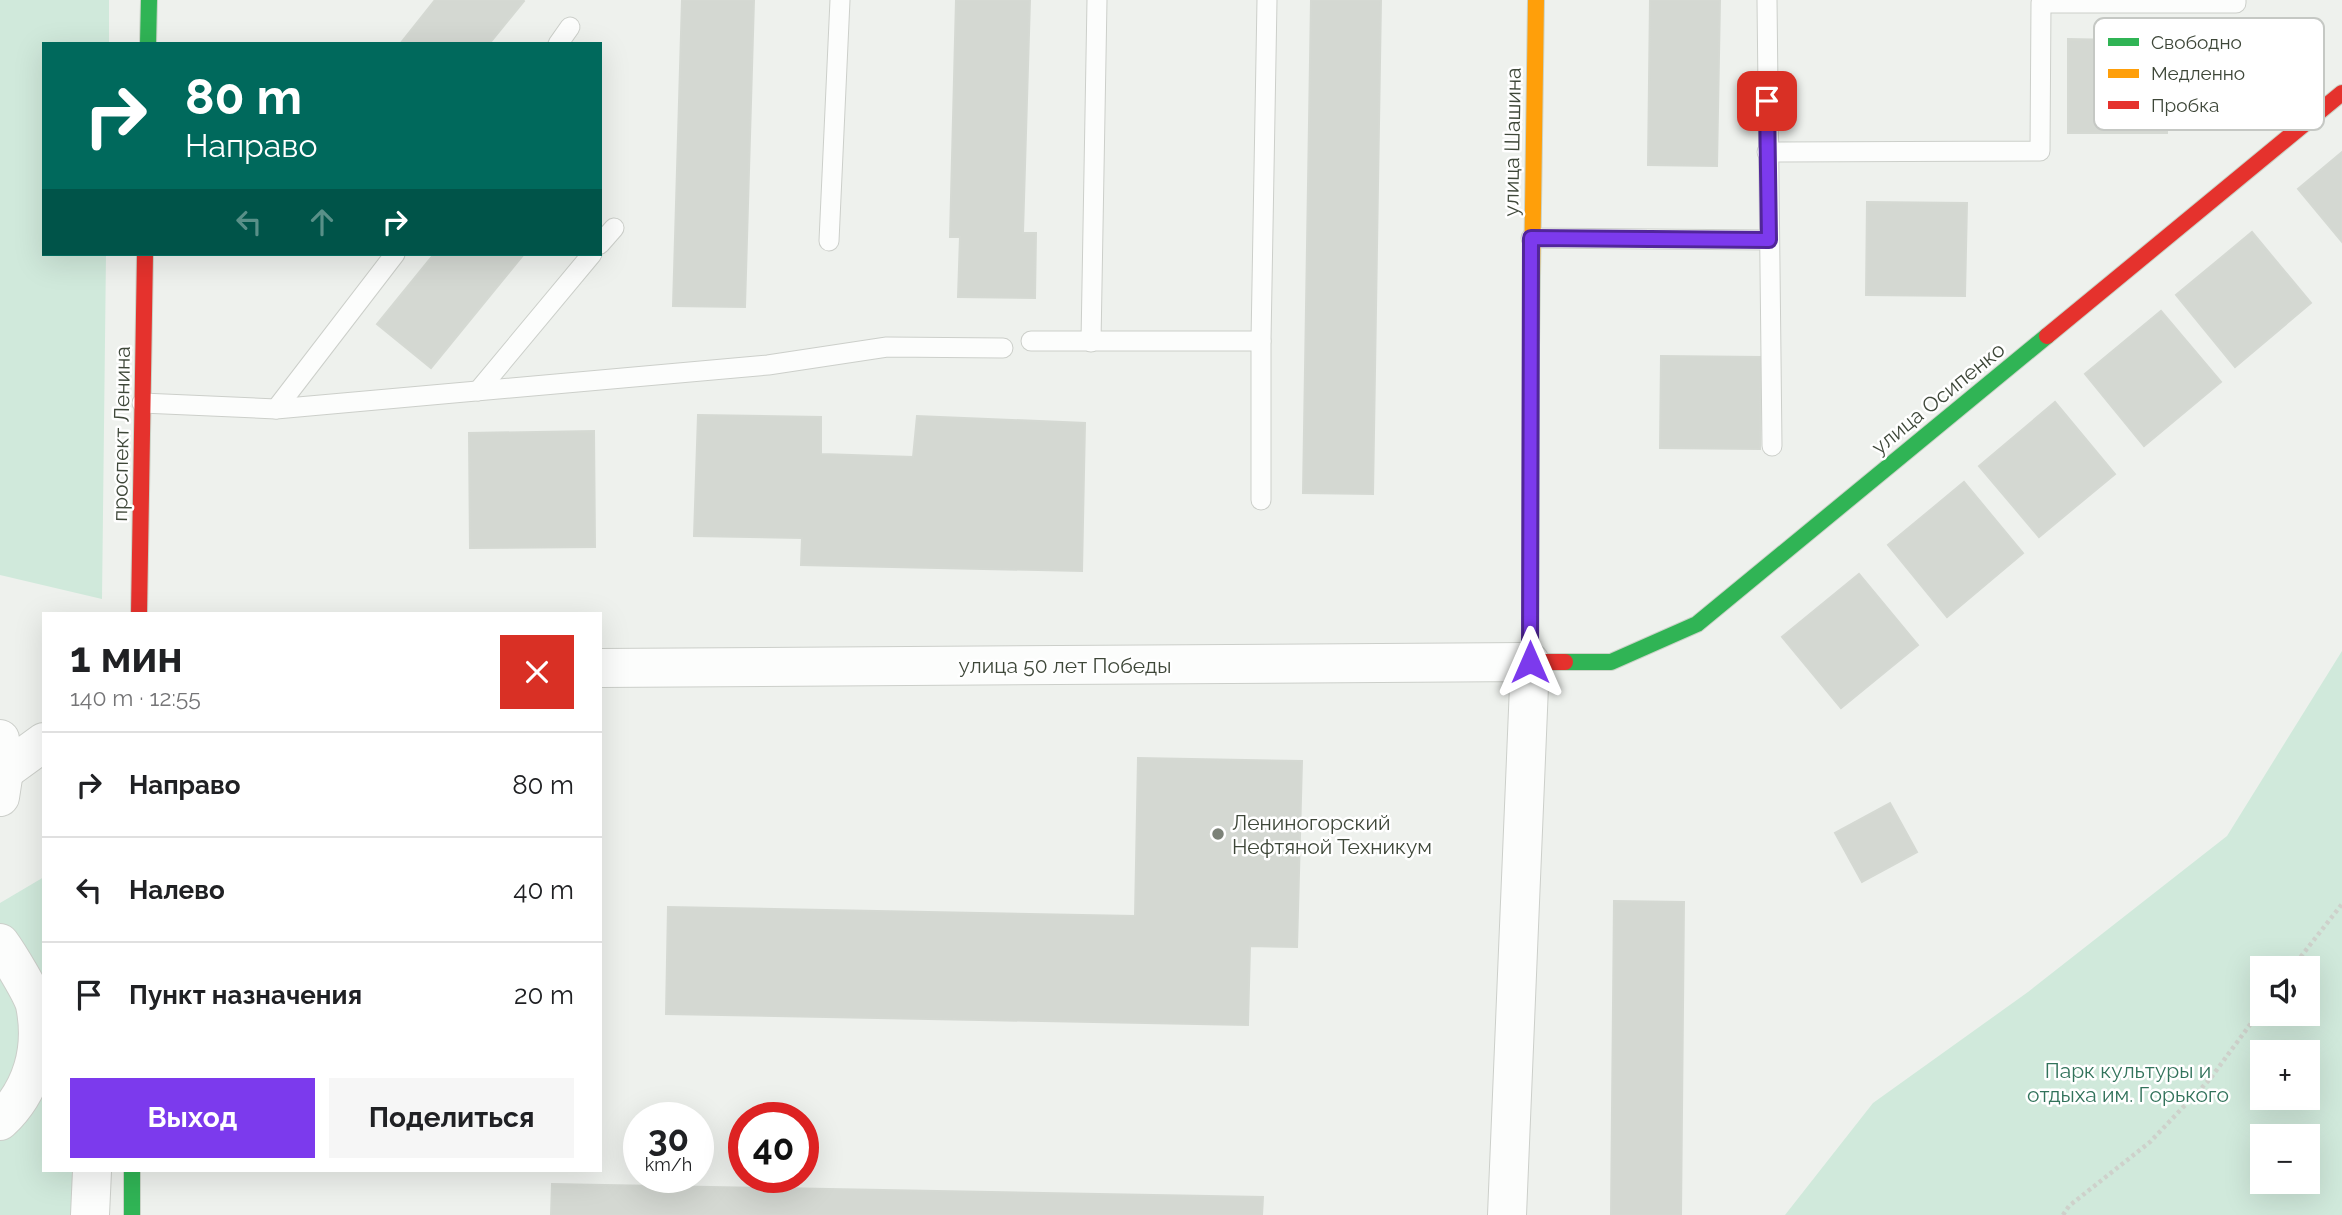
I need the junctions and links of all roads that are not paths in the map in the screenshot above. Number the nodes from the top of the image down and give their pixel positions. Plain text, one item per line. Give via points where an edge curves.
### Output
1 (149, 0) edge
2 (840, 0) edge
3 (1097, 0) edge
4 (1267, 0) edge
5 (1536, 0) edge
6 (1767, 0) edge
7 (2236, 0) edge
8 (570, 27) dead end
9 (148, 42) edge
10 (559, 42) edge
11 (2342, 93) edge
12 (2324, 108) edge
13 (2297, 130) edge
14 (1768, 152) junction
15 (614, 228) dead end
16 (1531, 238) junction
17 (1769, 240) junction
18 (828, 241) dead end
19 (602, 242) edge
20 (145, 256) edge
21 (393, 256) edge
22 (590, 256) edge
23 (1031, 341) dead end
24 (1261, 341) junction
25 (1091, 342) junction
26 (1003, 348) dead end
27 (478, 391) junction
28 (142, 403) junction
29 (276, 409) junction
30 (1772, 446) dead end
31 (1261, 500) dead end
32 (139, 612) edge
33 (1530, 662) junction
34 (602, 668) edge
35 (42, 743) edge
36 (1, 769) edge
37 (0, 943) edge
38 (26, 1004) edge
39 (0, 1121) edge
40 (92, 1172) edge
41 (132, 1172) edge
42 (90, 1215) edge
43 (132, 1215) edge
44 (1507, 1215) edge

1 - 9 street
2 - 18 lane
3 - 25 lane
4 - 24 lane
5 - 16 street, улица Шашина
6 - 14 lane
7 - 14 lane via 2041,3 2040,151
8 - 10 lane
11 - 12 street, улица Осипенко
13 - 33 street, улица Осипенко via 1697,624 1611,662
14 - 17 lane
15 - 19 lane
16 - 17 lane
16 - 33 street, улица Шашина
17 - 30 lane
20 - 28 street, проспект Ленина
21 - 29 lane
22 - 27 lane
23 - 25 lane
24 - 25 lane
24 - 31 lane
26 - 27 lane via 887,347 768,365
27 - 29 lane
28 - 29 lane
28 - 32 street, проспект Ленина
33 - 34 street, улица 50 лет Победы
33 - 44 street
35 - 36 street
37 - 38 street
38 - 39 street via 37,1051 30,1080
40 - 42 street
41 - 43 street

